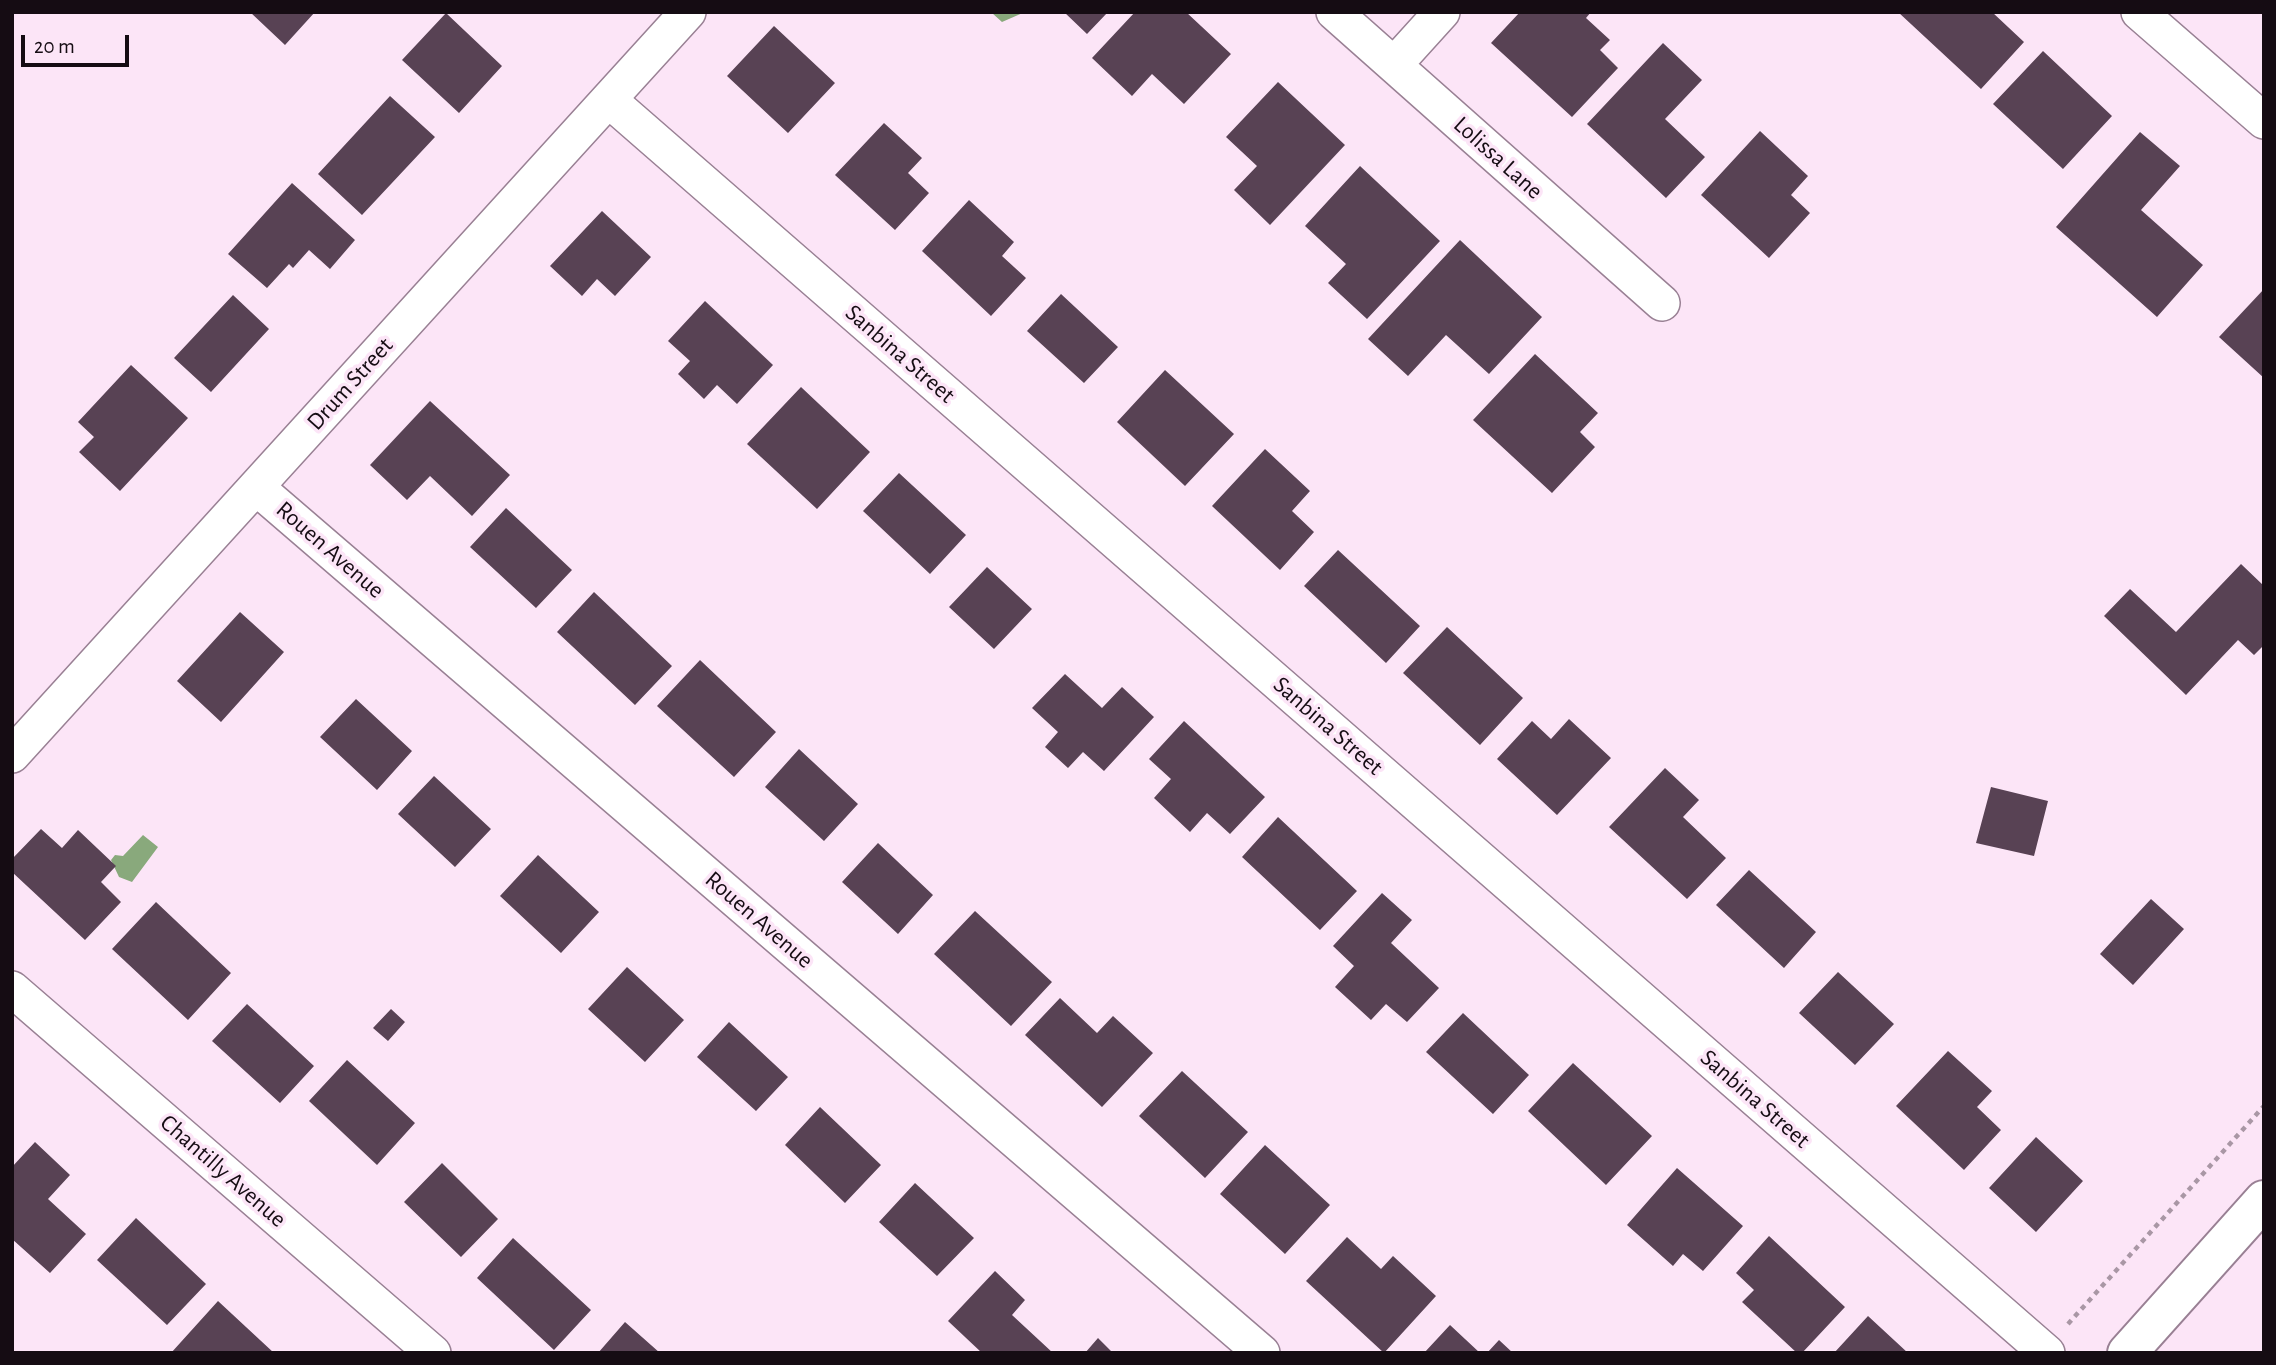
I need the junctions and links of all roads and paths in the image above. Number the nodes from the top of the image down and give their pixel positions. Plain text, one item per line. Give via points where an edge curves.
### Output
1 (688, 12) edge
2 (1334, 12) edge
3 (1442, 12) edge
4 (2144, 14) edge
5 (1394, 65) junction
6 (609, 100) junction
7 (2264, 121) edge
8 (1662, 303) dead end
9 (256, 487) junction
10 (12, 755) edge
11 (12, 989) edge
12 (2264, 1106) edge
13 (2264, 1200) edge
14 (2067, 1324) dead end
15 (433, 1353) edge
16 (1262, 1353) edge
17 (2047, 1353) edge
18 (2127, 1353) edge

1 - 6 street, Drum Street
2 - 5 street, Lolissa Lane
3 - 5 street
4 - 7 street
5 - 8 street, Lolissa Lane
6 - 9 street, Drum Street
6 - 17 street, Sanbina Street
9 - 10 street, Drum Street
9 - 16 street, Rouen Avenue
11 - 15 street, Chantilly Avenue
12 - 14 path
13 - 18 main road

